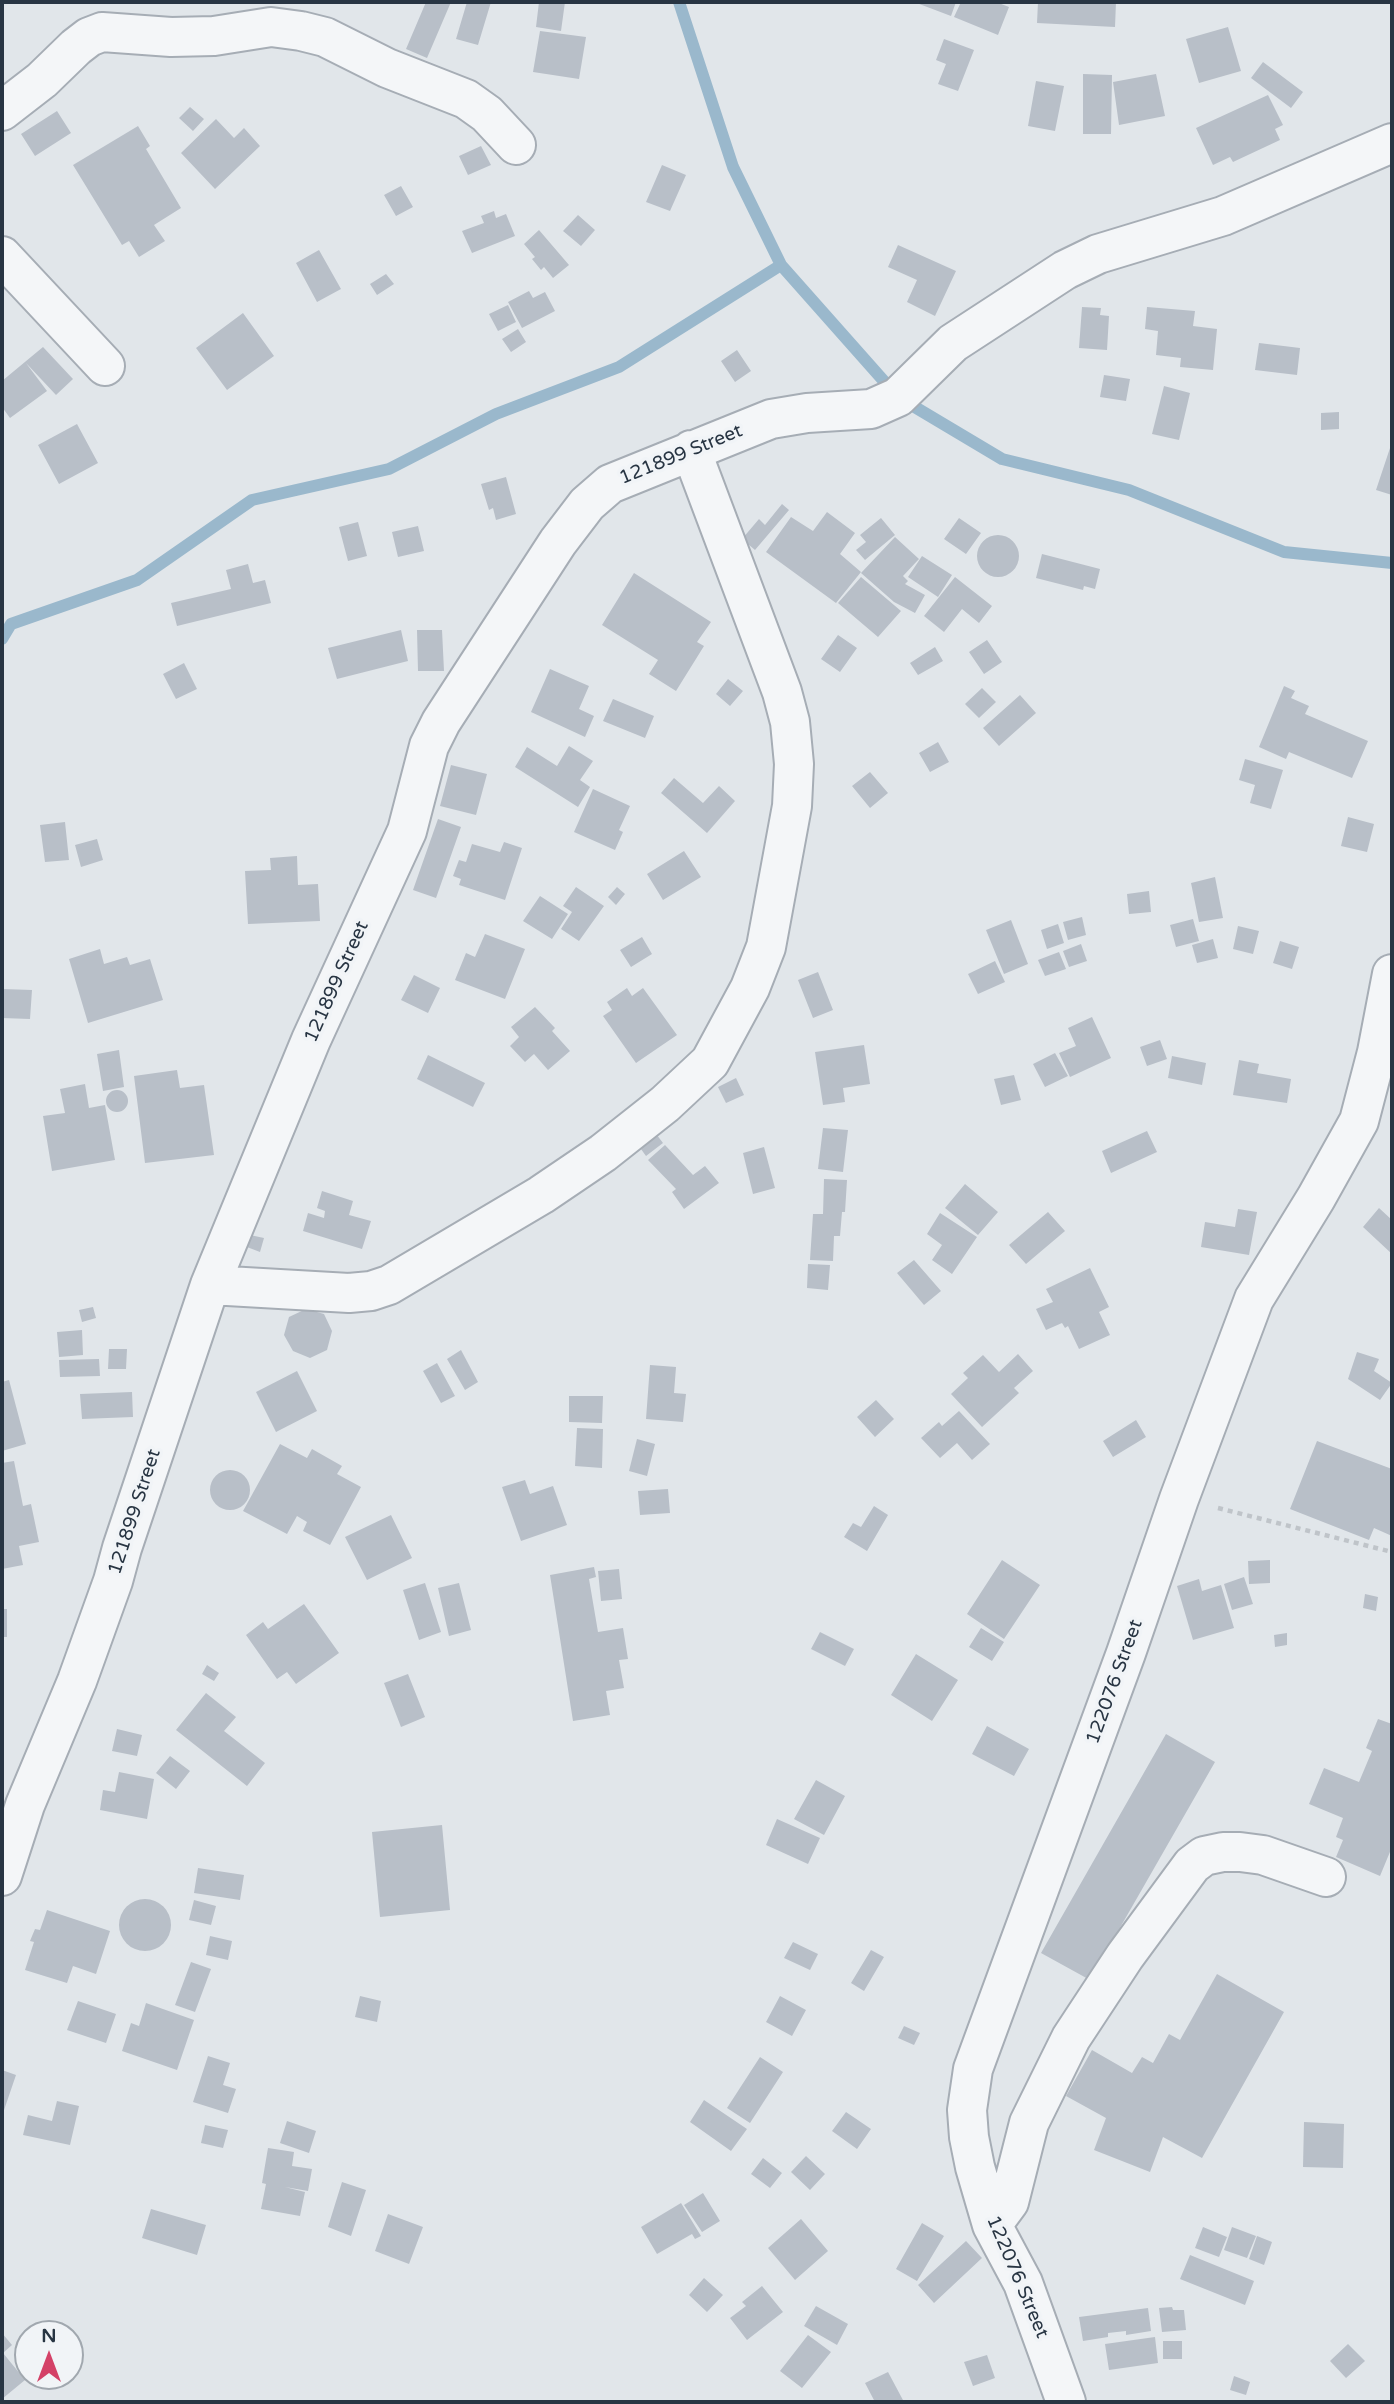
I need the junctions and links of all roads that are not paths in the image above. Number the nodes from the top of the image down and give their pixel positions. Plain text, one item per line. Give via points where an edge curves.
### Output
1 (2, 111) edge
2 (1392, 143) edge
3 (516, 145) dead end
4 (2, 256) edge
5 (105, 366) dead end
6 (691, 450) junction
7 (1392, 974) edge
8 (210, 1285) junction
9 (2, 1876) edge
10 (1326, 1877) dead end
11 (992, 2225) junction
12 (1066, 2402) edge

1 - 3 street via 76,47 102,32 214,36 271,27 326,37 387,68 467,99
2 - 6 street, 121899 Street via 1223,216 1098,254 1065,270 953,343 898,397 871,409 771,419
4 - 5 street
6 - 8 street, 121899 Street via 610,484 587,504 441,723 421,770 407,831 311,1040
6 - 8 street via 782,692 794,764 792,806 766,947 750,988 710,1062 603,1153 389,1285 349,1293
7 - 11 street, 122076 Street via 1359,1121 1254,1299 973,2069 967,2110 969,2137
8 - 9 street, 121899 Street via 78,1681 25,1805
10 - 11 street via 1263,1855 1240,1852 1204,1856 1192,1865 1070,2038 1029,2123 1009,2202
11 - 12 street, 122076 Street via 1023,2283

